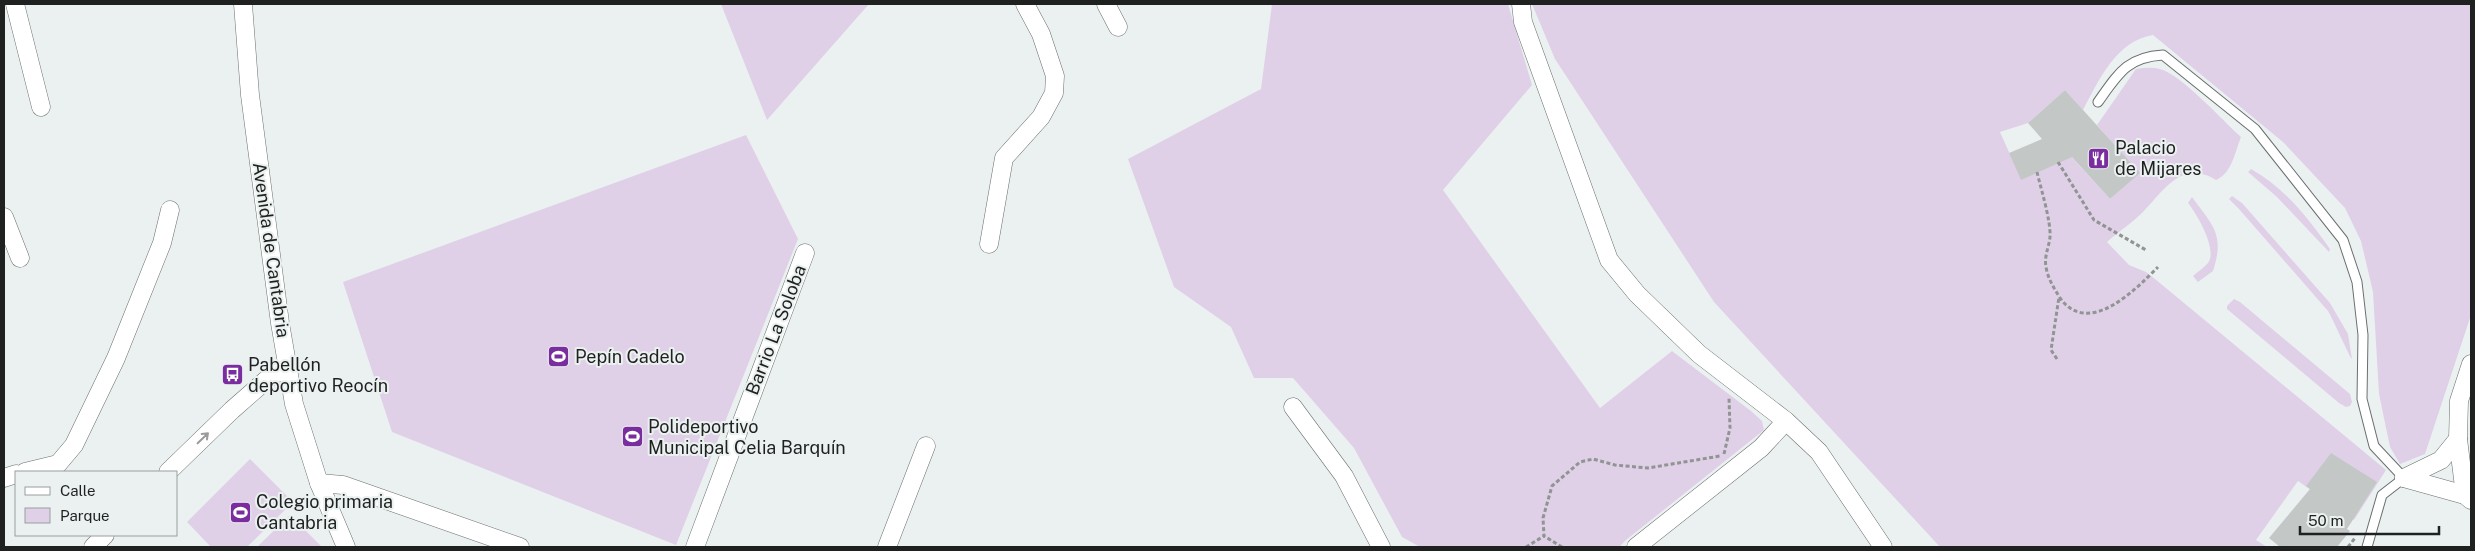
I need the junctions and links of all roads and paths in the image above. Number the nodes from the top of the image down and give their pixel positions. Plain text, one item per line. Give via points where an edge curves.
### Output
1 (15, 4) edge
2 (244, 4) edge
3 (1025, 4) edge
4 (1106, 4) edge
5 (1521, 4) edge
6 (1118, 27) dead end
7 (2098, 102) dead end
8 (41, 107) dead end
9 (2058, 162) dead end
10 (2037, 172) dead end
11 (170, 210) dead end
12 (4, 217) edge
13 (989, 244) dead end
14 (2146, 250) dead end
15 (805, 253) dead end
16 (20, 258) dead end
17 (2158, 266) dead end
18 (2059, 296) junction
19 (2057, 359) dead end
20 (2471, 364) edge
21 (289, 370) junction
22 (1727, 375) junction
23 (1293, 407) dead end
24 (1786, 421) junction
25 (2458, 439) junction
26 (926, 446) dead end
27 (29, 471) edge
28 (169, 471) edge
29 (2404, 478) junction
30 (319, 483) junction
31 (2468, 498) edge
32 (103, 536) edge
33 (1544, 536) junction
34 (508, 545) edge
35 (93, 547) edge
36 (346, 547) edge
37 (695, 547) edge
38 (887, 547) edge
39 (1381, 547) edge
40 (1526, 547) edge
41 (1562, 547) edge
42 (1636, 547) edge
43 (1883, 547) edge
44 (2367, 547) edge

1 - 8 street
2 - 21 street, Avenida de Cantabria via 252,105
3 - 13 street via 1041,34 1055,76 1054,93 1041,117 1004,158
4 - 6 street
5 - 22 street via 1523,22 1609,260 1637,294 1699,354
7 - 29 lane via 2129,64 2145,56 2163,56 2255,129 2343,240 2357,282 2363,335 2362,399 2374,446
9 - 14 path via 2094,220
10 - 18 path via 2050,236 2046,265
11 - 27 street via 162,244 116,358 74,445 58,464
12 - 16 street
15 - 37 street, Barrio La Soloba
17 - 18 path via 2110,308 2093,312 2075,311
18 - 19 path via 2051,350
20 - 25 street via 2458,401
28 -> 21 street via 273,374
21 - 30 street, Avenida de Cantabria via 294,404
22 - 24 street
22 - 33 path via 1730,428 1723,456 1648,468 1594,460 1580,462 1552,486 1543,518
23 - 39 street via 1344,476
24 - 42 street via 1761,448
24 - 43 street via 1819,452
25 - 29 street via 2441,460
25 - 31 street
26 - 38 street
29 - 31 street
29 - 44 lane via 2382,494
30 - 34 street via 343,485
30 - 36 street, Avenida de Cantabria
32 - 35 street
33 - 40 path
33 - 41 path

